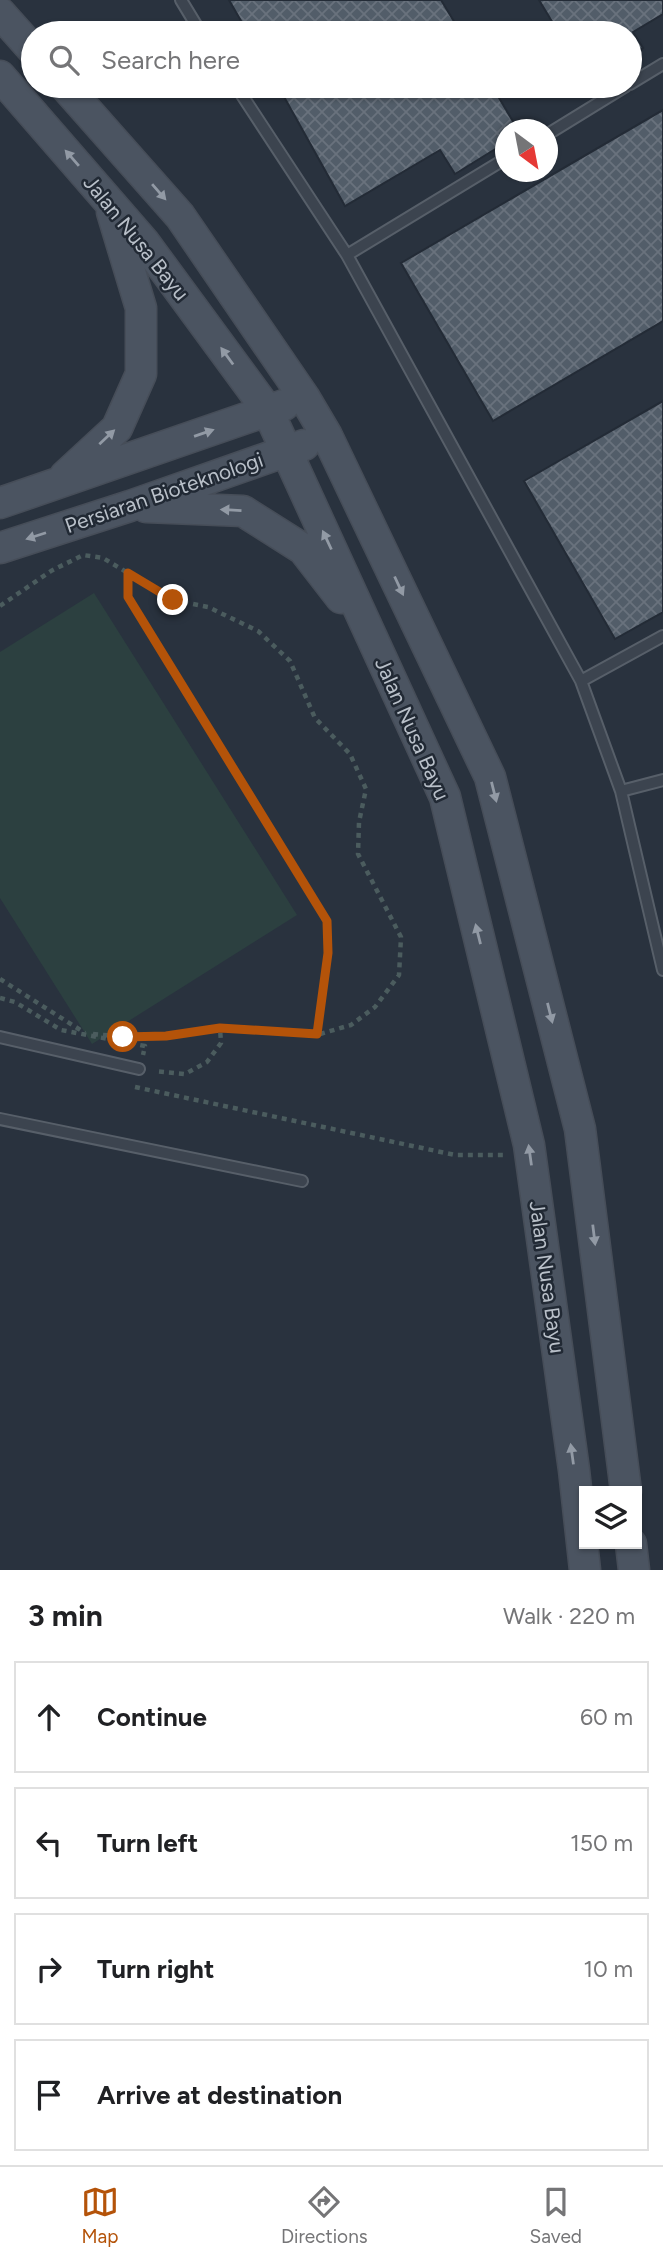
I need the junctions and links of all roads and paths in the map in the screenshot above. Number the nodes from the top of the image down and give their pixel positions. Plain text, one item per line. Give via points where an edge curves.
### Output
1 (181, 0) edge
2 (0, 13) edge
3 (194, 21) edge
4 (21, 37) edge
5 (663, 64) edge
6 (0, 76) edge
7 (642, 77) edge
8 (76, 98) edge
9 (244, 98) edge
10 (607, 98) edge
11 (558, 128) edge
12 (495, 166) edge
13 (109, 202) junction
14 (347, 255) junction
15 (304, 397) junction
16 (268, 411) junction
17 (327, 436) junction
18 (286, 452) junction
19 (57, 484) junction
20 (0, 503) edge
21 (130, 506) junction
22 (0, 548) edge
23 (128, 573) junction
24 (0, 606) edge
25 (370, 634) junction
26 (663, 636) edge
27 (581, 681) junction
28 (663, 780) edge
29 (621, 792) junction
30 (663, 970) edge
31 (0, 979) edge
32 (0, 998) edge
33 (220, 1028) junction
34 (317, 1034) junction
35 (0, 1037) edge
36 (139, 1069) junction
37 (0, 1119) edge
38 (503, 1142) dead end
39 (302, 1181) dead end
40 (625, 1486) edge
41 (632, 1549) edge
42 (585, 1570) edge
43 (634, 1570) edge

1 - 3 lane
2 - 4 main road
5 - 7 lane
13 -> 6 main road, Jalan Nusa Bayu
8 -> 15 main road, Jalan Nusa Bayu via 180,216
9 - 14 lane
10 - 11 lane
12 - 14 lane
16 -> 13 main road, Jalan Nusa Bayu via 144,242
19 -> 13 main road via 117,428 141,374 141,308
14 - 27 lane
15 - 16 main road, Persiaran Bioteknologi
15 - 17 main road, Jalan Nusa Bayu
16 - 18 main road, Jalan Nusa Bayu
19 -> 16 main road, Persiaran Bioteknologi
17 - 18 main road, Persiaran Bioteknologi
17 -> 40 main road, Jalan Nusa Bayu via 490,777 580,1129
18 - 21 main road, Persiaran Bioteknologi
25 -> 18 main road, Jalan Nusa Bayu
19 - 20 main road, Persiaran Bioteknologi
21 -> 22 main road, Persiaran Bioteknologi
25 -> 21 main road via 303,550 243,511
23 - 24 path via 103,558 83,555
23 - 34 path via 128,597 327,921 328,953
23 - 34 path via 173,600 208,607 258,631 290,661 315,718 349,754 366,789 358,854 401,937 398,975 375,1007 351,1026
42 -> 25 main road, Jalan Nusa Bayu via 529,1145 445,797
26 - 27 lane
27 - 29 lane
28 - 29 lane
29 - 30 lane
31 - 33 path via 81,1032 166,1036
32 - 36 path via 61,1030 145,1046
33 - 34 path
33 - 36 path via 221,1043 207,1062 185,1074
35 - 36 lane
36 - 38 path via 135,1087 455,1155 506,1156
37 - 39 lane
41 - 43 main road

